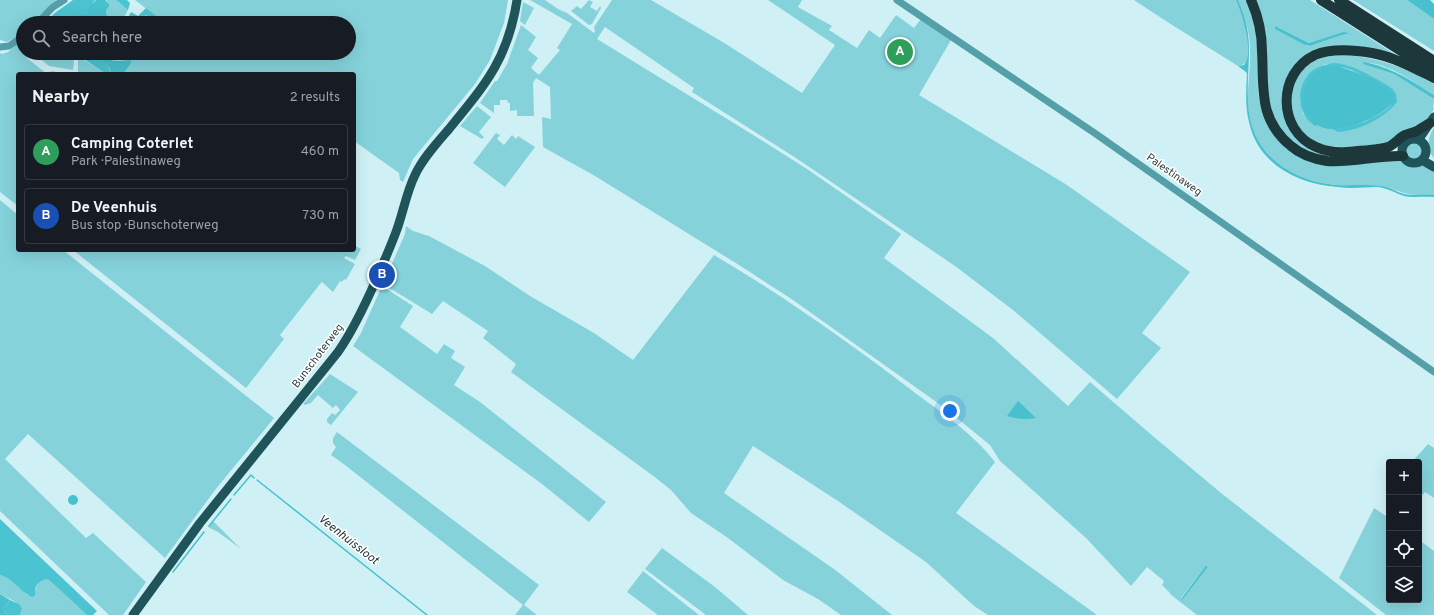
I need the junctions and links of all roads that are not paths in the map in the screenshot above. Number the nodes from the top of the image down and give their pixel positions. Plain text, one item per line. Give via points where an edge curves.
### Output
1 (64, 0) edge
2 (517, 0) edge
3 (897, 0) edge
4 (1251, 0) edge
5 (1321, 0) edge
6 (1338, 0) edge
7 (45, 16) edge
8 (16, 41) edge
9 (0, 47) edge
10 (1431, 59) edge
11 (1434, 72) edge
12 (1434, 78) edge
13 (1433, 121) edge
14 (1421, 141) junction
15 (1375, 149) junction
16 (1403, 153) junction
17 (1424, 157) junction
18 (1434, 160) edge
19 (1434, 167) edge
20 (1434, 372) edge
21 (133, 615) edge

1 - 7 street
2 - 21 main road, Bunschoterweg via 507,44 492,72 473,100 423,160 415,174 396,232 351,334 200,523
3 - 20 street, Palestinaweg via 1103,139
4 - 16 highway via 1261,34 1265,107 1271,123 1281,137 1302,153 1326,161 1347,161
5 - 11 highway
6 - 10 highway
8 - 9 street via 9,46
12 - 15 highway via 1391,58 1354,51 1316,55 1299,67 1288,86 1286,100 1289,118 1299,135 1311,145 1330,151
13 - 14 main road
13 - 15 highway via 1417,131 1404,135 1392,145
14 - 16 main road via 1413,138 1407,141
14 - 17 main road via 1427,149
15 - 16 highway
16 - 17 main road via 1411,163 1418,163
17 - 18 main road
17 - 19 main road

